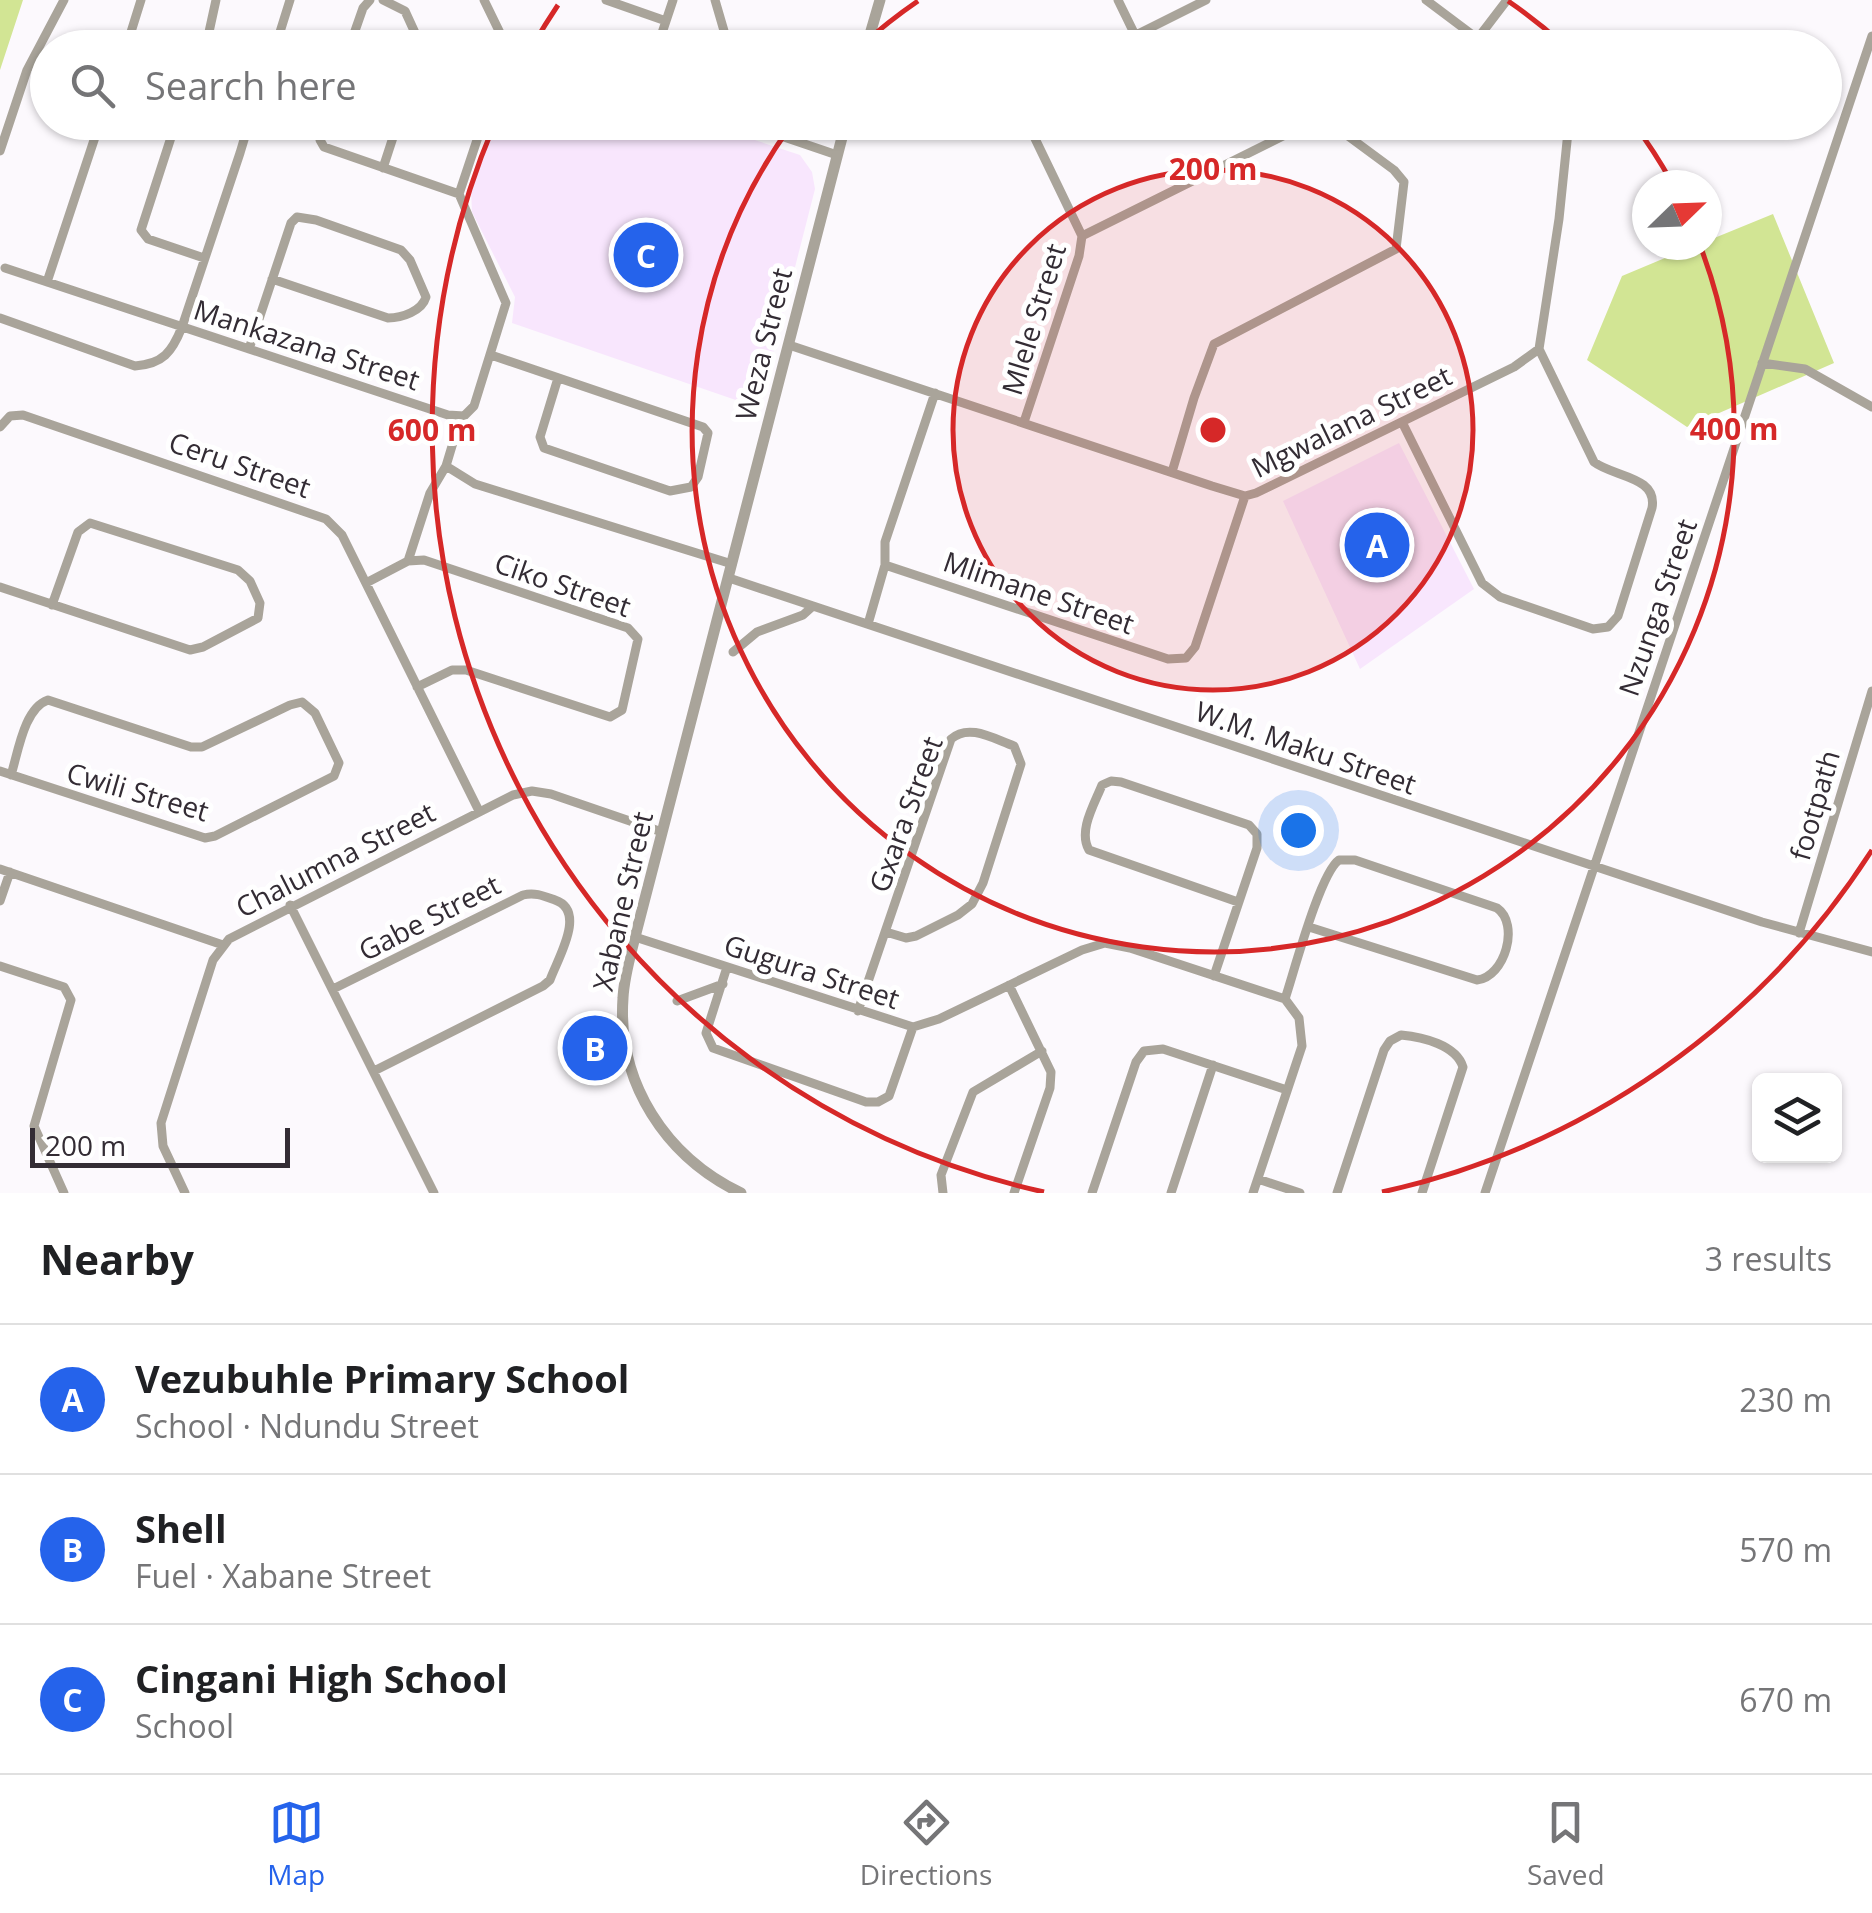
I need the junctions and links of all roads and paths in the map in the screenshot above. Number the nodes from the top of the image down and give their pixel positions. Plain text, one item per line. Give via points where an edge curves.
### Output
1 (64, 0) edge
2 (141, 0) edge
3 (216, 0) edge
4 (290, 0) edge
5 (370, 0) edge
6 (383, 0) edge
7 (484, 0) edge
8 (606, 0) edge
9 (673, 0) edge
10 (715, 0) edge
11 (880, 0) edge
12 (1118, 0) edge
13 (1206, 0) edge
14 (1426, 0) edge
15 (1507, 0) edge
16 (666, 21) junction
17 (48, 30) edge
18 (132, 30) edge
19 (210, 30) edge
20 (280, 30) edge
21 (355, 30) edge
22 (414, 30) edge
23 (501, 30) edge
24 (663, 30) edge
25 (724, 30) edge
26 (871, 30) edge
27 (1133, 30) edge
28 (1145, 30) edge
29 (1467, 30) edge
30 (1484, 30) edge
31 (1872, 36) edge
32 (30, 64) edge
33 (1842, 125) edge
34 (94, 140) edge
35 (170, 140) edge
36 (244, 140) edge
37 (320, 140) edge
38 (392, 140) edge
39 (477, 140) edge
40 (792, 140) edge
41 (841, 140) edge
42 (1036, 140) edge
43 (1274, 140) edge
44 (1353, 140) edge
45 (1567, 140) edge
46 (1837, 140) edge
47 (0, 151) edge
48 (837, 155) junction
49 (383, 168) junction
50 (458, 194) junction
51 (1082, 236) junction
52 (204, 258) junction
53 (5, 268) dead end
54 (272, 279) junction
55 (46, 282) junction
56 (0, 318) edge
57 (182, 327) junction
58 (788, 345) junction
59 (248, 349) junction
60 (1539, 350) junction
61 (491, 356) junction
62 (1762, 363) junction
63 (558, 378) junction
64 (935, 393) junction
65 (1872, 407) edge
66 (461, 416) junction
67 (1024, 422) junction
68 (1402, 422) junction
69 (0, 427) edge
70 (446, 466) junction
71 (1172, 472) junction
72 (1244, 496) junction
73 (408, 562) junction
74 (732, 564) junction
75 (885, 565) junction
76 (728, 578) junction
77 (366, 584) junction
78 (0, 587) edge
79 (52, 605) junction
80 (813, 606) junction
81 (868, 624) junction
82 (733, 652) dead end
83 (417, 687) junction
84 (1872, 691) edge
85 (0, 771) edge
86 (11, 774) junction
87 (479, 812) junction
88 (662, 832) junction
89 (1594, 866) junction
90 (5, 870) edge
91 (0, 901) edge
92 (1238, 902) junction
93 (290, 906) junction
94 (1309, 927) junction
95 (886, 932) junction
96 (1800, 932) junction
97 (634, 937) junction
98 (223, 945) junction
99 (1872, 952) edge
100 (0, 966) edge
101 (727, 967) junction
102 (1214, 976) junction
103 (722, 983) junction
104 (1010, 984) junction
105 (333, 990) junction
106 (1284, 999) junction
107 (677, 1001) dead end
108 (858, 1012) junction
109 (912, 1027) junction
110 (1042, 1051) junction
111 (1213, 1065) junction
112 (374, 1071) junction
113 (1287, 1090) junction
114 (1258, 1179) junction
115 (64, 1193) edge
116 (185, 1193) edge
117 (434, 1193) edge
118 (742, 1193) edge
119 (943, 1193) edge
120 (1014, 1193) edge
121 (1092, 1193) edge
122 (1171, 1193) edge
123 (1253, 1193) edge
124 (1300, 1193) edge
125 (1338, 1193) edge
126 (1422, 1193) edge
127 (1484, 1193) edge

1 - 17 street
2 - 18 street
3 - 19 street
4 - 20 street
5 - 21 street
6 - 22 street via 405,11
7 - 23 street
8 - 16 street
9 - 16 street
10 - 25 street
11 - 26 street
12 - 27 street
13 - 28 street
14 - 29 street
15 - 30 street
16 - 24 street
31 - 33 street, Nzunga Street
32 - 47 street
34 - 55 street
35 - 52 street via 141,230 148,239
36 - 52 street
37 - 49 street
38 - 49 street
39 - 50 street
40 - 48 street
41 - 48 street, Weza Street
42 - 51 street, Mlele Street
43 - 51 street
44 - 71 street via 1404,182 1396,250 1214,344
45 - 60 street
46 - 62 street, Nzunga Street
48 - 58 street, Weza Street
49 - 50 street
50 - 61 street via 506,295
51 - 67 street, Mlele Street
52 - 57 street
53 - 55 street, Mankazana Street
54 - 54 street via 291,223 304,217 401,250 426,297 421,306 388,318
54 - 59 street
55 - 57 street, Mankazana Street
56 - 57 street via 135,366 165,357
57 - 59 street, Mankazana Street
58 - 64 street, Mgwalana Street
58 - 74 street, Weza Street
59 - 66 street, Mankazana Street
60 - 68 street, Mgwalana Street
60 - 68 street via 1594,462 1646,485 1653,496 1618,616 1608,627 1592,629 1491,593
61 - 63 street
61 - 66 street via 474,406
62 - 65 street via 1805,369
62 - 89 street, Nzunga Street
63 - 63 street via 540,437 544,448 670,491 692,486 706,448 703,427
64 - 67 street, Mgwalana Street
64 - 75 street via 886,538
66 - 70 street
67 - 71 street, Mgwalana Street
68 - 72 street, Mgwalana Street
69 - 77 street, Ceru Street via 10,416 23,415 318,514 342,535
70 - 73 street
70 - 74 street via 474,484
71 - 72 street, Mgwalana Street
72 - 75 street, Mlimane Street via 1195,646 1179,660
73 - 77 street
73 - 83 street, Ciko Street via 434,563 628,628 639,646 622,710 610,717 466,670
74 - 76 street, Weza Street
75 - 81 street
76 - 80 street, W.M. Maku Street
76 - 88 street, Xabane Street
77 - 83 street, Ceru Street
78 - 79 street
79 - 79 street via 78,532 90,523 238,570 250,581 260,609 250,624 190,650
80 - 81 street, W.M. Maku Street
80 - 82 street via 757,632
81 - 89 street, W.M. Maku Street
83 - 87 street, Ceru Street
84 - 96 street, footpath
85 - 86 street, Cwili Street
86 - 86 street, Cwili Street via 205,838 334,776 339,763 312,708 302,702 190,747 48,700 32,711
87 - 88 street, Chalumna Street via 532,791
87 - 93 street, Chalumna Street
88 - 97 street, Xabane Street
89 - 96 street, W.M. Maku Street
89 - 127 street, Nzunga Street
90 - 91 street
90 - 98 street
92 - 92 street via 1090,850 1085,831 1102,785 1114,780 1249,825 1257,848
92 - 102 street
93 - 98 street, Chalumna Street
93 - 105 street
94 - 94 street via 1328,872 1344,859 1496,908 1510,926 1496,972 1478,980
94 - 106 street
95 - 95 street, Gxara Street via 951,739 970,731 1014,746 1021,764 975,899 927,932 906,938
95 - 108 street, Gxara Street
96 - 99 street, W.M. Maku Street
97 - 101 street, Gugura Street
97 - 118 street, Xabane Street via 622,1009 637,1086 670,1141 715,1180
98 - 116 street, Chalumna Street via 160,1123
100 - 115 street via 64,987 71,1000 34,1126
101 - 103 street
101 - 108 street, Gugura Street
102 - 104 street, Gugura Street via 1105,944
102 - 106 street, Gugura Street
103 - 107 street
103 - 109 street via 706,1034 713,1048 866,1102 889,1096
104 - 109 street, Gugura Street
104 - 110 street
105 - 112 street
105 - 112 street, Gabe Street via 527,894 569,908 571,920 543,986
106 - 113 street via 1303,1037
108 - 109 street, Gugura Street
110 - 119 street via 973,1092 941,1175
110 - 120 street via 1050,1088
111 - 113 street
111 - 121 street via 1162,1048 1144,1051
111 - 122 street
112 - 117 street
113 - 114 street
114 - 123 street
114 - 124 street
125 - 126 street via 1384,1050 1402,1034 1450,1049 1463,1067

